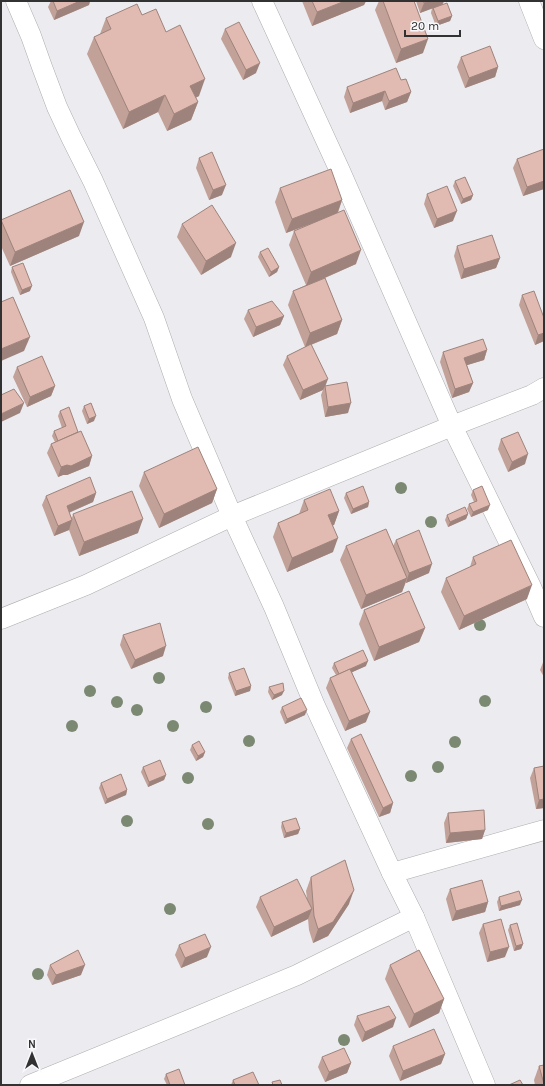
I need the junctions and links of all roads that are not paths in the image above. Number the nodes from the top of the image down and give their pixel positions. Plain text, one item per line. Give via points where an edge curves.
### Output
1 (16, 1) edge
2 (262, 1) edge
3 (529, 1) edge
4 (544, 39) edge
5 (544, 388) edge
6 (452, 426) junction
7 (232, 516) junction
8 (544, 618) edge
9 (1, 619) edge
10 (544, 830) edge
11 (392, 873) junction
12 (414, 917) junction
13 (30, 1085) edge
14 (485, 1085) edge

1 - 7 street via 60,113 154,318 182,399
2 - 6 street
3 - 4 street
5 - 6 street
6 - 7 street
6 - 8 street
7 - 9 street via 86,585
7 - 11 street
10 - 11 street
11 - 12 street
12 - 13 street via 297,975
12 - 14 street

